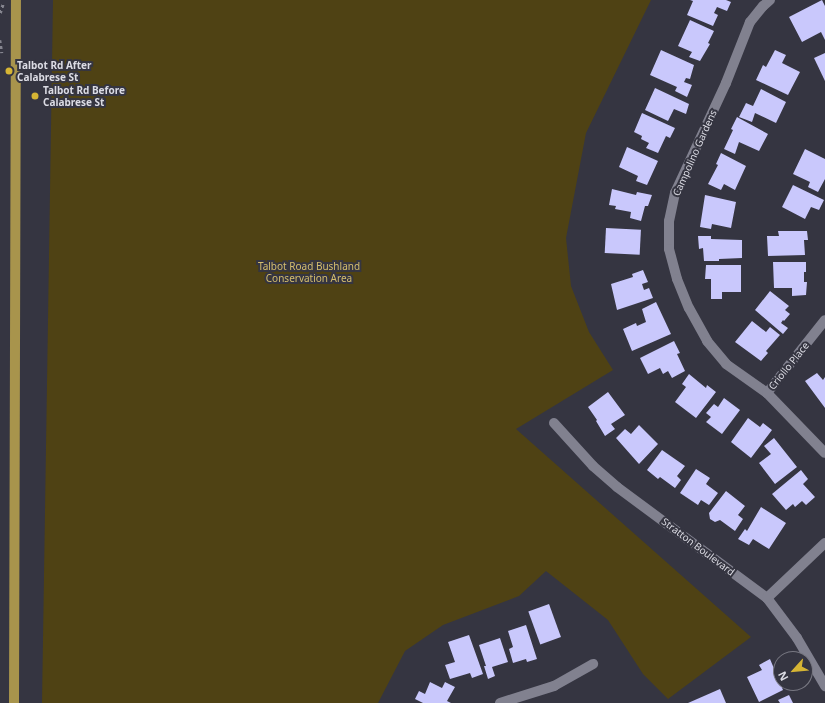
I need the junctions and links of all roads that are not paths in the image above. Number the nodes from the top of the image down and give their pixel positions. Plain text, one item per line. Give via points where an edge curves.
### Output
1 (16, 0) edge
2 (770, 0) edge
3 (825, 320) edge
4 (767, 393) junction
5 (554, 423) dead end
6 (825, 453) edge
7 (825, 543) edge
8 (767, 598) junction
9 (593, 664) dead end
10 (825, 686) edge
11 (14, 703) edge
12 (500, 703) edge

1 - 11 main road
2 - 4 street, Campolino Gardens via 750,22 726,83 675,193 669,249 677,279 707,341 726,364
3 - 4 street, Criollo Place
4 - 6 street, Campolino Gardens
5 - 8 street, Stratton Boulevard via 616,487
7 - 8 street
8 - 10 street, Stratton Boulevard via 797,638
9 - 12 street via 554,686

